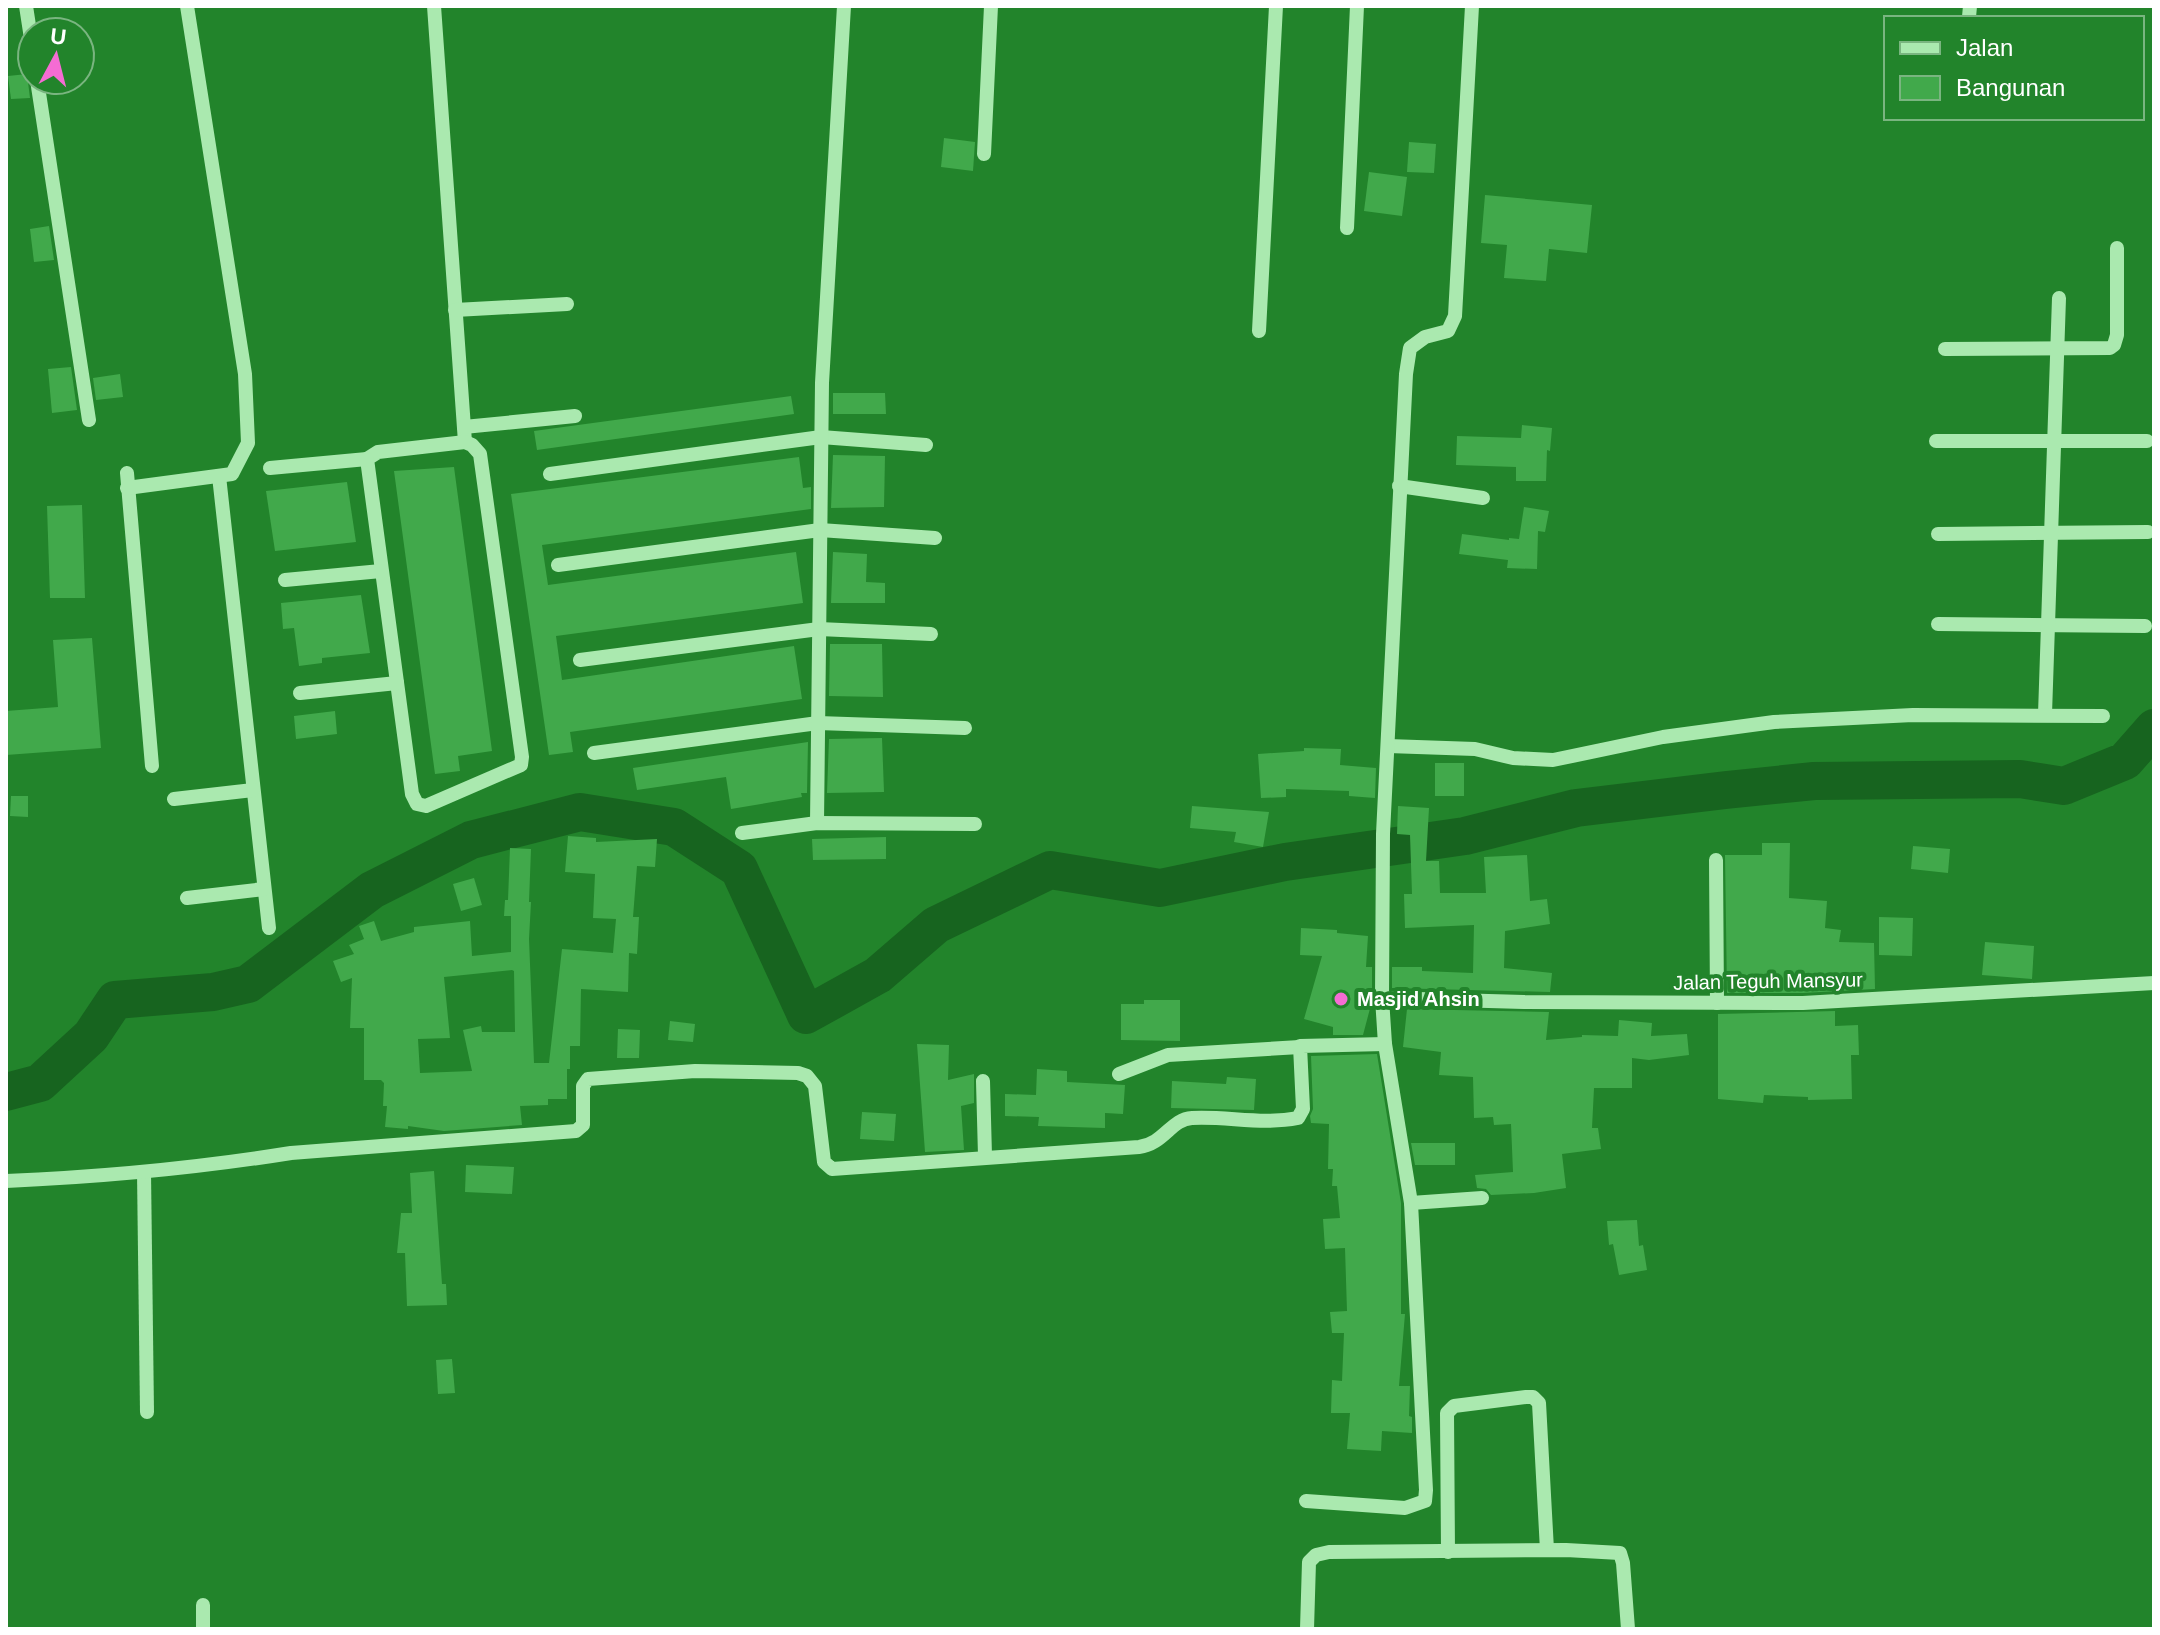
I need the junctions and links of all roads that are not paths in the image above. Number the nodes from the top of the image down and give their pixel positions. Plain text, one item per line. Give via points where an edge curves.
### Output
1 (187, 6) edge
2 (434, 6) edge
3 (844, 6) edge
4 (991, 6) edge
5 (1276, 6) edge
6 (1357, 6) edge
7 (1472, 6) edge
8 (39, 96) edge
9 (984, 154) dead end
10 (1347, 228) dead end
11 (2117, 248) dead end
12 (2059, 298) dead end
13 (567, 304) dead end
14 (455, 310) junction
15 (1259, 331) dead end
16 (1945, 349) dead end
17 (2058, 349) junction
18 (575, 416) dead end
19 (89, 420) dead end
20 (464, 427) junction
21 (821, 437) junction
22 (1936, 441) dead end
23 (2147, 441) dead end
24 (465, 442) junction
25 (2054, 442) junction
26 (926, 445) dead end
27 (367, 459) junction
28 (270, 468) dead end
29 (550, 474) dead end
30 (219, 476) junction
31 (1399, 486) junction
32 (1483, 498) dead end
33 (820, 530) junction
34 (2148, 532) dead end
35 (2053, 533) junction
36 (1938, 534) dead end
37 (935, 538) dead end
38 (558, 565) dead end
39 (381, 571) junction
40 (285, 580) dead end
41 (1938, 624) dead end
42 (2050, 625) junction
43 (2145, 626) dead end
44 (819, 629) junction
45 (931, 634) dead end
46 (580, 660) dead end
47 (397, 683) junction
48 (300, 693) dead end
49 (2045, 714) junction
50 (2103, 716) dead end
51 (818, 723) junction
52 (965, 728) dead end
53 (1388, 746) junction
54 (594, 753) dead end
55 (152, 766) dead end
56 (253, 790) junction
57 (174, 799) dead end
58 (817, 823) junction
59 (975, 824) dead end
60 (742, 833) dead end
61 (1716, 860) dead end
62 (264, 889) junction
63 (187, 898) dead end
64 (269, 928) dead end
65 (2154, 983) edge
66 (1382, 998) junction
67 (1717, 1003) junction
68 (1385, 1044) junction
69 (1300, 1047) junction
70 (1119, 1074) dead end
71 (983, 1081) dead end
72 (985, 1156) junction
73 (144, 1172) junction
74 (6, 1181) edge
75 (1482, 1198) dead end
76 (1411, 1203) junction
77 (147, 1412) dead end
78 (1306, 1501) dead end
79 (1547, 1550) junction
80 (1448, 1552) junction
81 (203, 1605) dead end
82 (203, 1629) edge
83 (1307, 1629) edge
84 (1628, 1629) edge

1 - 30 street via 245,374 248,443 232,474
2 - 14 street
3 - 21 street
4 - 9 street
5 - 15 street
6 - 10 street
7 - 31 street via 1456,309 1450,330 1410,348
8 - 19 street
11 - 17 street via 2114,345
12 - 17 street
13 - 14 street
14 - 20 street
16 - 17 street
17 - 25 street
18 - 20 street
20 - 24 street
21 - 26 street
21 - 29 street
21 - 33 street
22 - 25 street
23 - 25 street
24 - 27 street via 378,452
24 - 47 street via 480,454 521,765 426,806 417,804
25 - 35 street
27 - 28 street
27 - 39 street
30 - 55 street via 127,480
30 - 56 street
31 - 32 street
31 - 53 street
33 - 37 street
33 - 38 street
33 - 44 street
34 - 35 street
35 - 36 street
35 - 42 street
39 - 40 street
39 - 47 street
41 - 42 street
42 - 43 street
42 - 49 street
44 - 45 street
44 - 46 street
44 - 51 street
47 - 48 street
49 - 50 street
49 - 53 street via 1774,722 1678,734 1553,760 1475,749
51 - 52 street
51 - 54 street
51 - 58 street
53 - 66 street
56 - 57 street
56 - 62 street
58 - 59 street
58 - 60 street
61 - 67 street
62 - 63 street
62 - 64 street
65 - 67 street, Jalan Teguh Mansyur
66 - 67 street, Jalan Teguh Mansyur
66 - 68 street
68 - 69 street
68 - 76 street
69 - 70 street via 1168,1055
69 - 72 street via 1303,1109 1298,1118 1192,1118 1146,1146
71 - 72 street
72 - 73 street via 831,1169 824,1160 815,1086 807,1076 695,1071 588,1079 583,1086 583,1125 576,1131 291,1153
73 - 74 street
73 - 77 street
75 - 76 street
76 - 78 street via 1425,1501 1405,1508
79 - 80 street
79 - 80 street via 1539,1403 1526,1397 1454,1406 1447,1413
79 - 84 street via 1620,1553
80 - 83 street via 1316,1555 1307,1572
81 - 82 street

